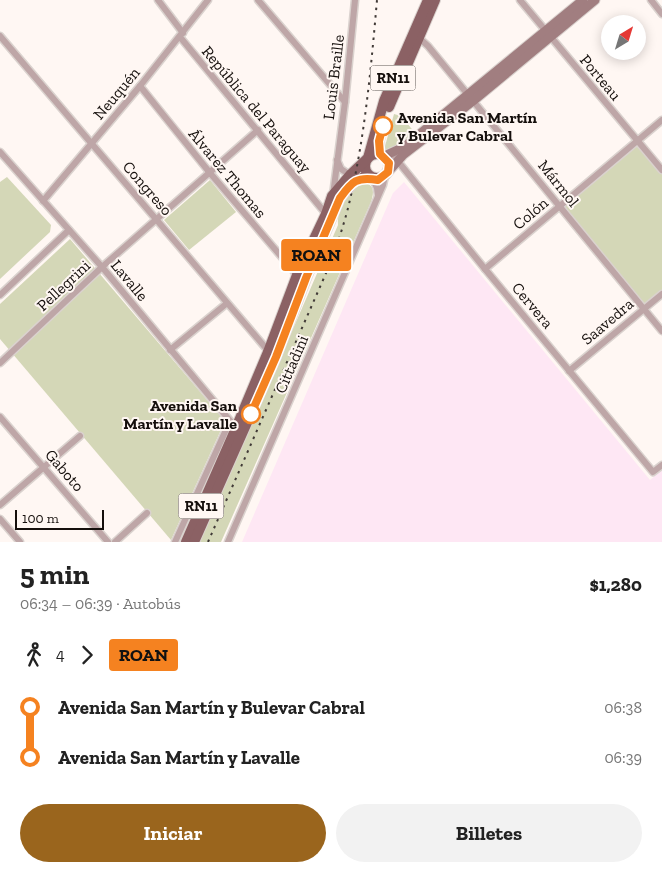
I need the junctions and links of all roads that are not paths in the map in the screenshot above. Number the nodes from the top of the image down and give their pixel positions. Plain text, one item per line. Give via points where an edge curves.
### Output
1 (158, 0) edge
2 (208, 0) edge
3 (258, 0) edge
4 (355, 0) edge
5 (428, 0) edge
6 (435, 0) edge
7 (520, 0) edge
8 (583, 0) edge
9 (595, 0) edge
10 (651, 0) edge
11 (662, 14) edge
12 (548, 34) junction
13 (182, 35) junction
14 (0, 36) edge
15 (416, 36) junction
16 (140, 86) junction
17 (471, 98) junction
18 (345, 102) junction
19 (662, 120) edge
20 (258, 130) junction
21 (637, 141) junction
22 (91, 144) junction
23 (0, 152) edge
24 (388, 156) junction
25 (336, 157) junction
26 (367, 159) junction
27 (662, 170) edge
28 (210, 173) junction
29 (386, 174) junction
30 (350, 175) junction
31 (372, 178) junction
32 (378, 196) junction
33 (332, 197) junction
34 (314, 198) junction
35 (43, 201) junction
36 (560, 206) junction
37 (326, 214) junction
38 (157, 219) junction
39 (69, 230) junction
40 (102, 267) junction
41 (485, 269) junction
42 (297, 276) junction
43 (0, 294) edge
44 (662, 294) edge
45 (226, 304) junction
46 (644, 309) junction
47 (662, 331) edge
48 (170, 350) junction
49 (272, 354) junction
50 (0, 363) edge
51 (569, 370) junction
52 (0, 416) edge
53 (233, 424) junction
54 (80, 436) dead end
55 (662, 465) edge
56 (44, 467) junction
57 (0, 505) edge
58 (147, 513) dead end
59 (0, 519) edge
60 (20, 542) edge
61 (108, 542) edge
62 (115, 542) edge
63 (176, 542) edge
64 (186, 542) edge
65 (194, 542) edge
66 (228, 542) edge

1 - 13 street, República del Paraguay
2 - 13 street, Neuquén
3 - 18 street
4 - 18 street, Louis Braille
5 - 15 main road, RN11
6 - 15 main road, RN11
7 - 12 street, Porteau
8 - 12 main road
9 - 12 main road
10 - 11 street
12 - 17 main road
12 - 21 street, Porteau
13 - 16 street, Neuquén
13 - 20 street, República del Paraguay
14 - 22 street, Congreso
15 - 17 street, Mármol
15 - 24 main road, RN11 via 379,141
15 - 26 main road, RN11 via 384,101
16 - 22 street, Neuquén
16 - 28 street, Álvarez Thomas
17 - 24 main road
17 - 36 street, Mármol
18 - 25 street, Louis Braille
19 - 21 street, Colón
20 - 28 street, Pellegrini
20 - 34 street, República del Paraguay
21 - 27 street, Porteau
21 - 36 street, Colón
22 - 35 street, Neuquén
22 - 38 street, Congreso
23 - 35 street, Lavalle
24 - 26 main road via 372,154
24 - 29 main road, RN11
24 - 41 street, Cervera
25 - 30 street via 341,169
25 - 33 street, Louis Braille
26 - 30 main road, RN11
26 - 31 main road via 365,171
28 - 38 street, Pellegrini
28 - 42 street, Álvarez Thomas
29 - 31 main road, RN11 via 378,180
29 - 32 street, Cittadini
30 - 33 main road, RN11
31 - 32 street
31 - 49 main road, RN11 via 364,177 354,182 340,198
32 - 66 street, Cittadini
33 - 34 street
33 - 37 main road, RN11
34 - 37 street, República del Paraguay
35 - 39 street, Lavalle
36 - 41 street, Colón
36 - 46 street, Mármol
37 - 42 main road, RN11
38 - 40 street, Pellegrini
38 - 45 street, Congreso
39 - 40 street, Lavalle
39 - 43 street
40 - 48 street, Lavalle
40 - 50 street, Pellegrini
41 - 51 street, Cervera
42 - 49 main road, RN11
44 - 46 street, Saavedra
45 - 48 street
45 - 49 street, Congreso
46 - 47 street, Mármol
46 - 51 street, Saavedra
48 - 53 street, Lavalle
49 - 53 main road, RN11
49 - 65 main road, RN11
51 - 55 street, Cervera via 653,472
52 - 56 street, Gaboto
53 - 63 street
53 - 64 main road, RN11
54 - 56 street
56 - 57 street
56 - 61 street, Gaboto
58 - 62 street
59 - 60 street

